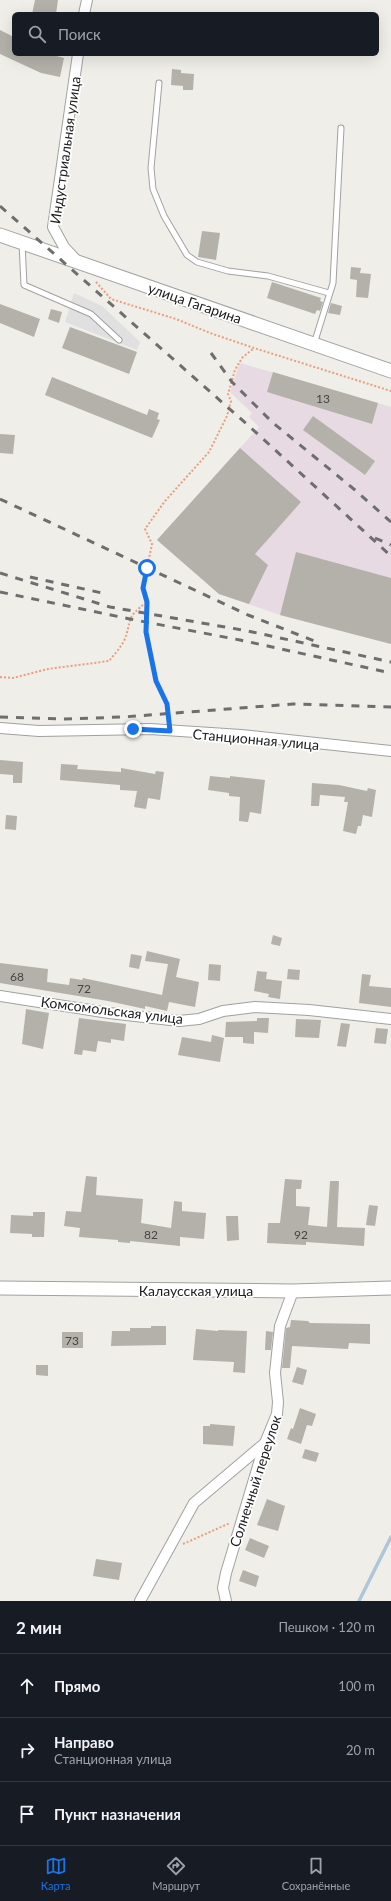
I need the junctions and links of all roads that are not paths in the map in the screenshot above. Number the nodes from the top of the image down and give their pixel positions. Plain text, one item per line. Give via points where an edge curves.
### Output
1 (87, 0) edge
2 (84, 12) edge
3 (78, 56) edge
4 (159, 83) dead end
5 (341, 128) dead end
6 (0, 235) edge
7 (22, 242) junction
8 (78, 262) junction
9 (329, 293) junction
10 (119, 340) dead end
11 (314, 344) junction
12 (391, 370) edge
13 (0, 728) edge
14 (391, 751) edge
15 (0, 996) edge
16 (391, 1019) edge
17 (0, 1288) edge
18 (391, 1288) edge
19 (293, 1291) junction
20 (265, 1443) junction
21 (140, 1601) edge
22 (226, 1601) edge

1 - 2 street
3 - 8 street, Индустриальная улица via 53,227 64,247
4 - 9 lane via 151,168 153,190 164,216 187,255 197,262 228,271 268,276
5 - 9 lane via 332,283
6 - 7 street, улица Гагарина
7 - 8 street, улица Гагарина
7 - 10 lane via 24,285 92,314
8 - 11 street, улица Гагарина
9 - 11 lane
11 - 12 street, улица Гагарина
13 - 14 street, Станционная улица via 150,729
15 - 16 street, Комсомольская улица via 178,1021 255,1007
17 - 19 street, Калаусская улица
18 - 19 street, Калаусская улица
19 - 20 street, Солнечный переулок via 280,1326 275,1373 277,1414
20 - 21 street via 194,1503
20 - 22 street, Солнечный переулок via 224,1581

